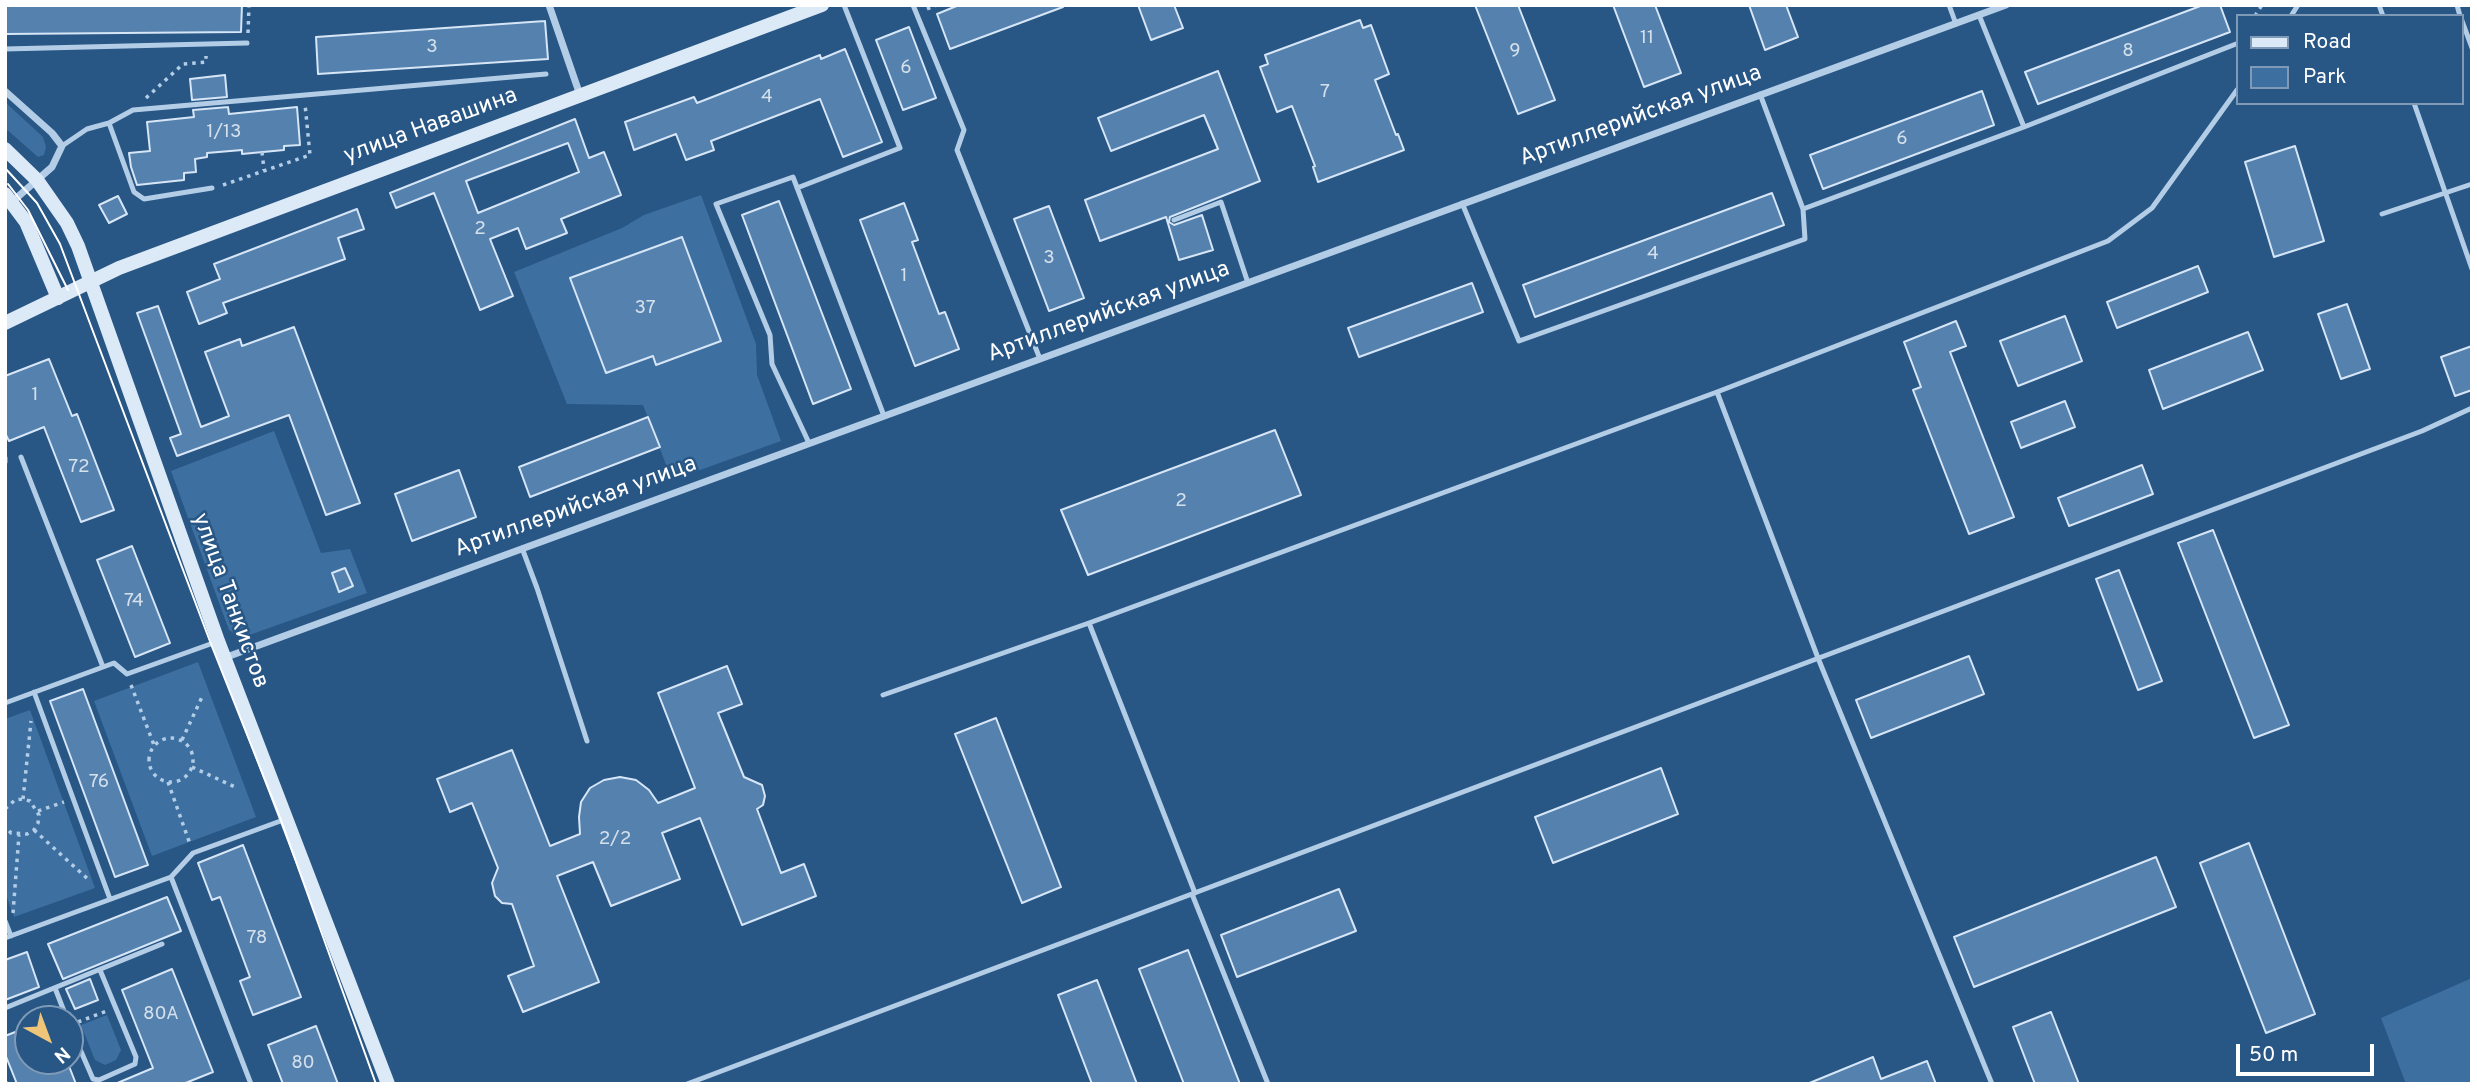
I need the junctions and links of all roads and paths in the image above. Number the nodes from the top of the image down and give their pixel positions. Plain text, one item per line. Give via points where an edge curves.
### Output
1 (249, 5) edge
2 (549, 5) edge
3 (822, 5) edge
4 (844, 5) edge
5 (913, 5) edge
6 (924, 5) edge
7 (936, 5) edge
8 (1949, 5) edge
9 (2006, 5) edge
10 (1979, 15) junction
11 (2463, 23) edge
12 (1955, 24) junction
13 (247, 43) joint
14 (2236, 44) edge
15 (2472, 48) edge
16 (5, 49) edge
17 (206, 62) dead end
18 (546, 74) dead end
19 (2236, 91) edge
20 (5, 92) edge
21 (1760, 94) junction
22 (304, 95) junction
23 (580, 96) junction
24 (2415, 105) edge
25 (133, 110) junction
26 (109, 123) junction
27 (2024, 127) junction
28 (62, 146) junction
29 (5, 149) edge
30 (262, 152) dead end
31 (264, 170) junction
32 (37, 180) junction
33 (2472, 184) edge
34 (212, 188) joint
35 (797, 188) junction
36 (2446, 193) junction
37 (9, 198) edge
38 (1462, 203) junction
39 (1803, 209) junction
40 (2382, 214) dead end
41 (1174, 219) dead end
42 (2472, 269) edge
43 (90, 281) junction
44 (1248, 282) junction
45 (58, 298) junction
46 (5, 323) edge
47 (1040, 359) junction
48 (1717, 392) junction
49 (2472, 408) edge
50 (884, 416) junction
51 (808, 443) junction
52 (20, 457) dead end
53 (522, 548) junction
54 (1089, 623) junction
55 (218, 641) junction
56 (224, 658) junction
57 (1818, 658) junction
58 (103, 667) junction
59 (127, 674) junction
60 (34, 692) junction
61 (883, 695) dead end
62 (202, 697) dead end
63 (5, 704) edge
64 (182, 740) junction
65 (587, 741) dead end
66 (154, 746) junction
67 (192, 767) junction
68 (167, 781) junction
69 (235, 787) dead end
70 (23, 799) junction
71 (73, 799) junction
72 (6, 805) edge
73 (38, 811) junction
74 (287, 819) junction
75 (5, 826) edge
76 (34, 830) junction
77 (19, 835) junction
78 (193, 853) junction
79 (172, 877) junction
80 (1194, 893) junction
81 (110, 900) junction
82 (5, 921) edge
83 (8, 937) edge
84 (162, 944) dead end
85 (100, 970) junction
86 (55, 988) junction
87 (62, 1005) edge
88 (116, 1007) junction
89 (5, 1008) edge
90 (84, 1020) edge
91 (84, 1058) edge
92 (125, 1069) junction
93 (129, 1078) dead end
94 (251, 1084) edge
95 (388, 1084) edge
96 (687, 1084) edge
97 (1268, 1084) edge
98 (1992, 1084) edge

1 - 13 path
2 - 23 street
3 - 23 main road, улица Навашина
4 - 35 lane via 900,148
5 - 47 lane via 964,130 957,150
6 - 7 path via 926,9
8 - 12 lane
9 - 10 street, Артиллерийская улица
10 - 12 street, Артиллерийская улица
10 - 27 lane
11 - 15 lane
12 - 21 street, Артиллерийская улица
13 - 16 lane
14 - 27 lane
17 - 25 path via 183,64
18 - 22 lane
19 - 48 lane via 2152,208 2108,241
20 - 28 street
21 - 38 street, Артиллерийская улица
21 - 39 lane
22 - 25 lane
22 - 31 path via 310,155
23 - 43 main road, улица Навашина
24 - 36 lane
25 - 26 lane
26 - 28 lane via 86,129
26 - 34 lane via 134,192 144,199
27 - 39 lane
28 - 32 street via 52,167
29 - 32 main road, улица Танкистов
30 - 31 path
31 - 34 path
32 - 37 street
32 - 43 main road, улица Танкистов via 67,223
33 - 36 lane
35 - 50 lane
35 - 51 lane via 793,177 716,204 770,334 772,364
36 - 40 lane
36 - 42 lane
37 - 45 main road via 34,238
38 - 39 lane via 1519,341 1805,239
38 - 44 street, Артиллерийская улица
41 - 44 lane via 1221,202
43 - 45 main road, улица Навашина
43 - 55 main road, улица Танкистов
44 - 47 street, Артиллерийская улица
45 - 46 main road, улица Навашина
47 - 50 street, Артиллерийская улица
48 - 54 lane
48 - 57 lane
49 - 57 lane via 2422,431
50 - 51 street, Артиллерийская улица
51 - 53 street, Артиллерийская улица
52 - 58 lane
53 - 56 street, Артиллерийская улица
53 - 65 lane
54 - 61 lane
54 - 80 lane
55 - 56 main road, улица Танкистов
55 - 59 lane
56 - 74 main road, улица Танкистов
57 - 80 lane
57 - 98 lane
58 - 59 lane via 114,663
58 - 60 lane
59 - 66 path
60 - 63 lane
60 - 70 path
60 - 71 lane
62 - 64 path
64 - 66 path via 167,738
64 - 67 path via 191,752
66 - 68 path via 150,767
67 - 68 path via 182,779
67 - 69 path
68 - 78 path
70 - 72 path
70 - 73 path
71 - 73 path
71 - 81 lane
73 - 76 path
74 - 78 lane
74 - 95 main road, улица Танкистов
75 - 77 path
76 - 77 path
76 - 81 path
77 - 83 path
78 - 79 lane
79 - 81 lane
79 - 94 lane
80 - 96 lane
80 - 97 lane
81 - 83 lane
82 - 83 lane
84 - 85 lane
85 - 86 lane
85 - 88 lane
86 - 87 lane
86 - 89 lane
88 - 90 path
88 - 92 lane via 136,1061
91 - 92 lane via 93,1079
92 - 93 lane

